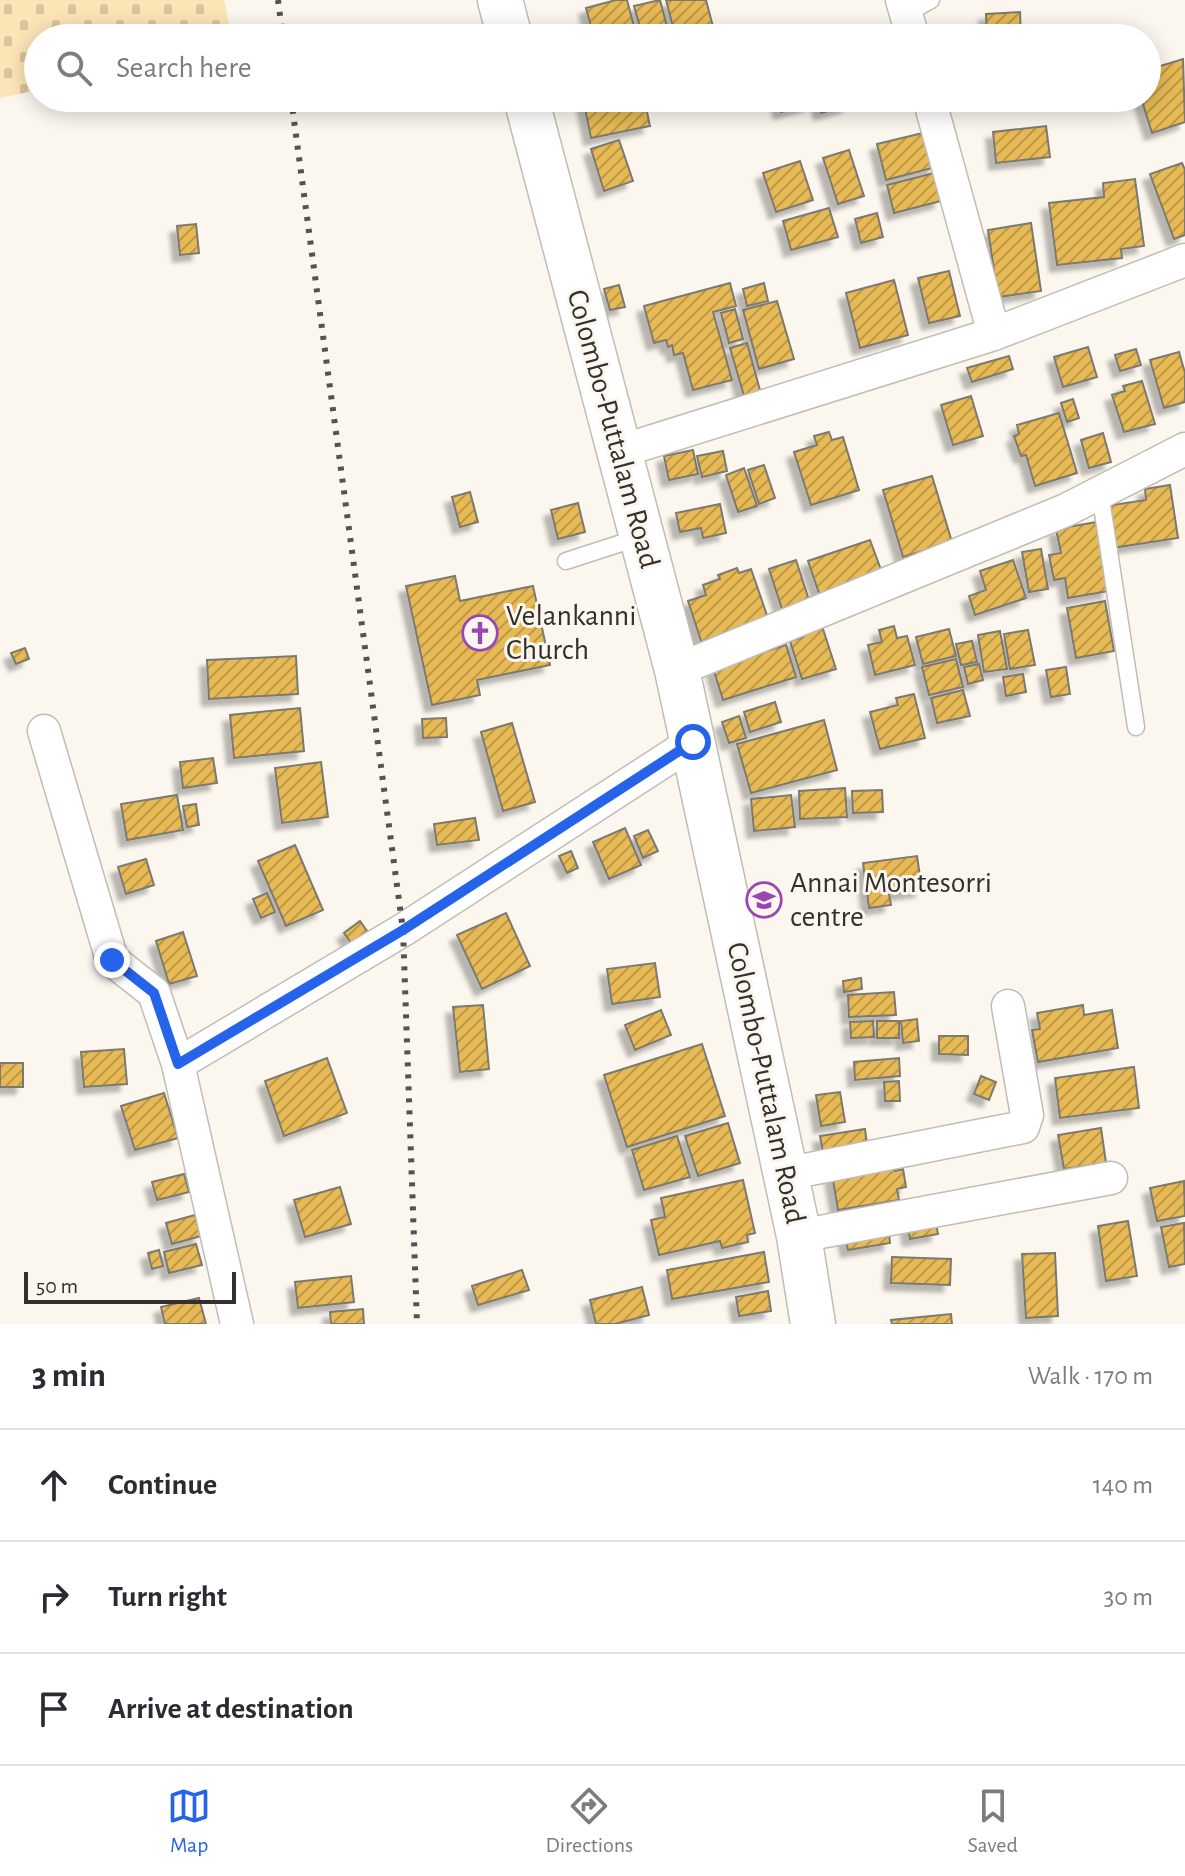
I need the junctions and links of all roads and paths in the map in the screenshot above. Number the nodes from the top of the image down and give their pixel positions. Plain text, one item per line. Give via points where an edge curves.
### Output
1 (500, 0) edge
2 (506, 24) edge
3 (530, 112) edge
4 (933, 112) edge
5 (1185, 260) edge
6 (994, 334) junction
7 (1185, 449) edge
8 (618, 452) junction
9 (1100, 493) junction
10 (641, 537) junction
11 (566, 561) dead end
12 (677, 670) junction
13 (1136, 727) dead end
14 (44, 731) dead end
15 (693, 742) junction
16 (1008, 1006) dead end
17 (178, 1064) junction
18 (785, 1174) junction
19 (1111, 1178) dead end
20 (799, 1236) junction
21 (237, 1324) edge
22 (813, 1324) edge

1 - 2 highway
3 - 8 highway, Colombo-Puttalam Road
4 - 6 street
5 - 6 street
6 - 8 street
7 - 9 street
8 - 10 highway, Colombo-Puttalam Road
9 - 12 street
9 - 13 lane
10 - 11 lane
10 - 12 highway, Colombo-Puttalam Road
12 - 15 highway, Colombo-Puttalam Road
14 - 17 street via 112,960 154,993
15 - 17 street via 403,930
15 - 18 highway, Colombo-Puttalam Road
16 - 18 street via 1027,1115 1023,1127
17 - 21 street
18 - 20 highway, Colombo-Puttalam Road
19 - 20 street
20 - 22 highway, Colombo-Puttalam Road

